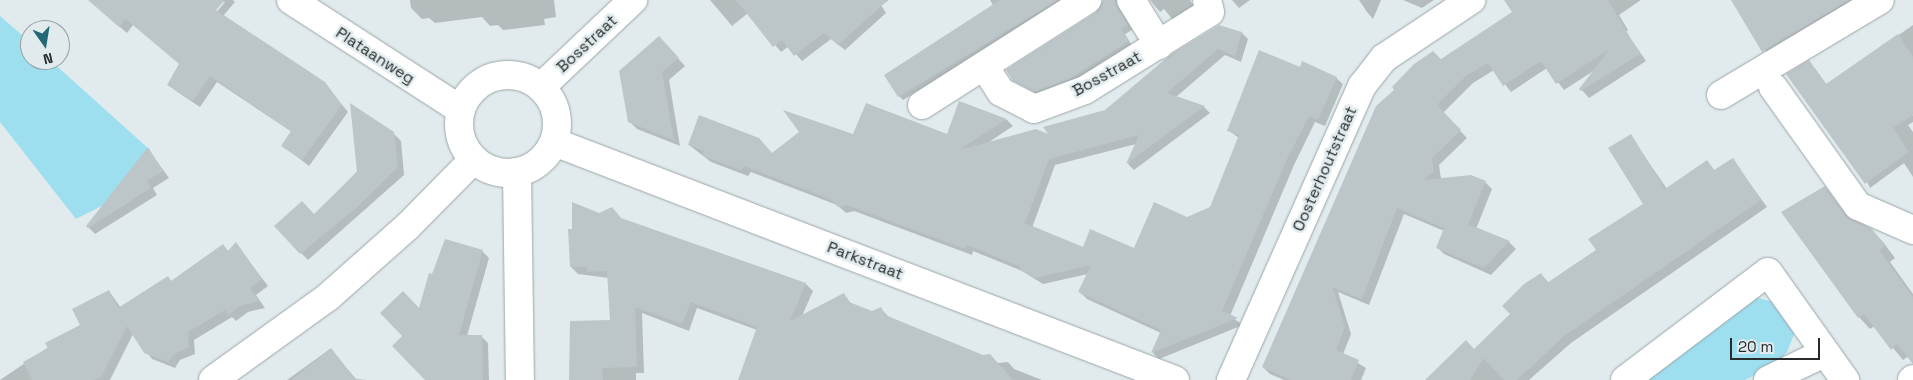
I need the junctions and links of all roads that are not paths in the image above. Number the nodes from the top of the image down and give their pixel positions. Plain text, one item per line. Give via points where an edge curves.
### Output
1 (291, 0) edge
2 (633, 0) edge
3 (1087, 0) edge
4 (1131, 0) edge
5 (1207, 0) edge
6 (1471, 0) edge
7 (1880, 0) edge
8 (1159, 45) junction
9 (984, 66) junction
10 (541, 87) junction
11 (1773, 88) dead end
12 (1721, 95) dead end
13 (922, 105) dead end
14 (461, 110) junction
15 (554, 142) junction
16 (474, 159) junction
17 (517, 172) junction
18 (1913, 230) edge
19 (1824, 353) junction
20 (213, 380) edge
21 (520, 380) edge
22 (1175, 380) edge
23 (1231, 380) edge
24 (1625, 380) edge
25 (1768, 380) edge
26 (1845, 380) edge

1 - 14 street, Plataanweg
2 - 10 street, Bosstraat
3 - 9 street
4 - 8 street, Bosstraat
5 - 8 street, Bosstraat via 1210,12
6 - 23 street, Oosterhoutstraat via 1384,58 1362,86
7 - 12 street
8 - 9 street, Bosstraat via 1085,90 1034,109 1000,92
9 - 13 street
10 - 14 street via 522,76 489,78 472,91
10 - 15 street via 556,112
11 - 18 street via 1858,206
14 - 16 street via 462,141
15 - 17 street via 540,162
15 - 22 street, Parkstraat
16 - 17 street via 494,171
16 - 20 street via 408,226 328,298
17 - 21 street
19 - 24 street via 1768,272
19 - 25 street
19 - 26 street

